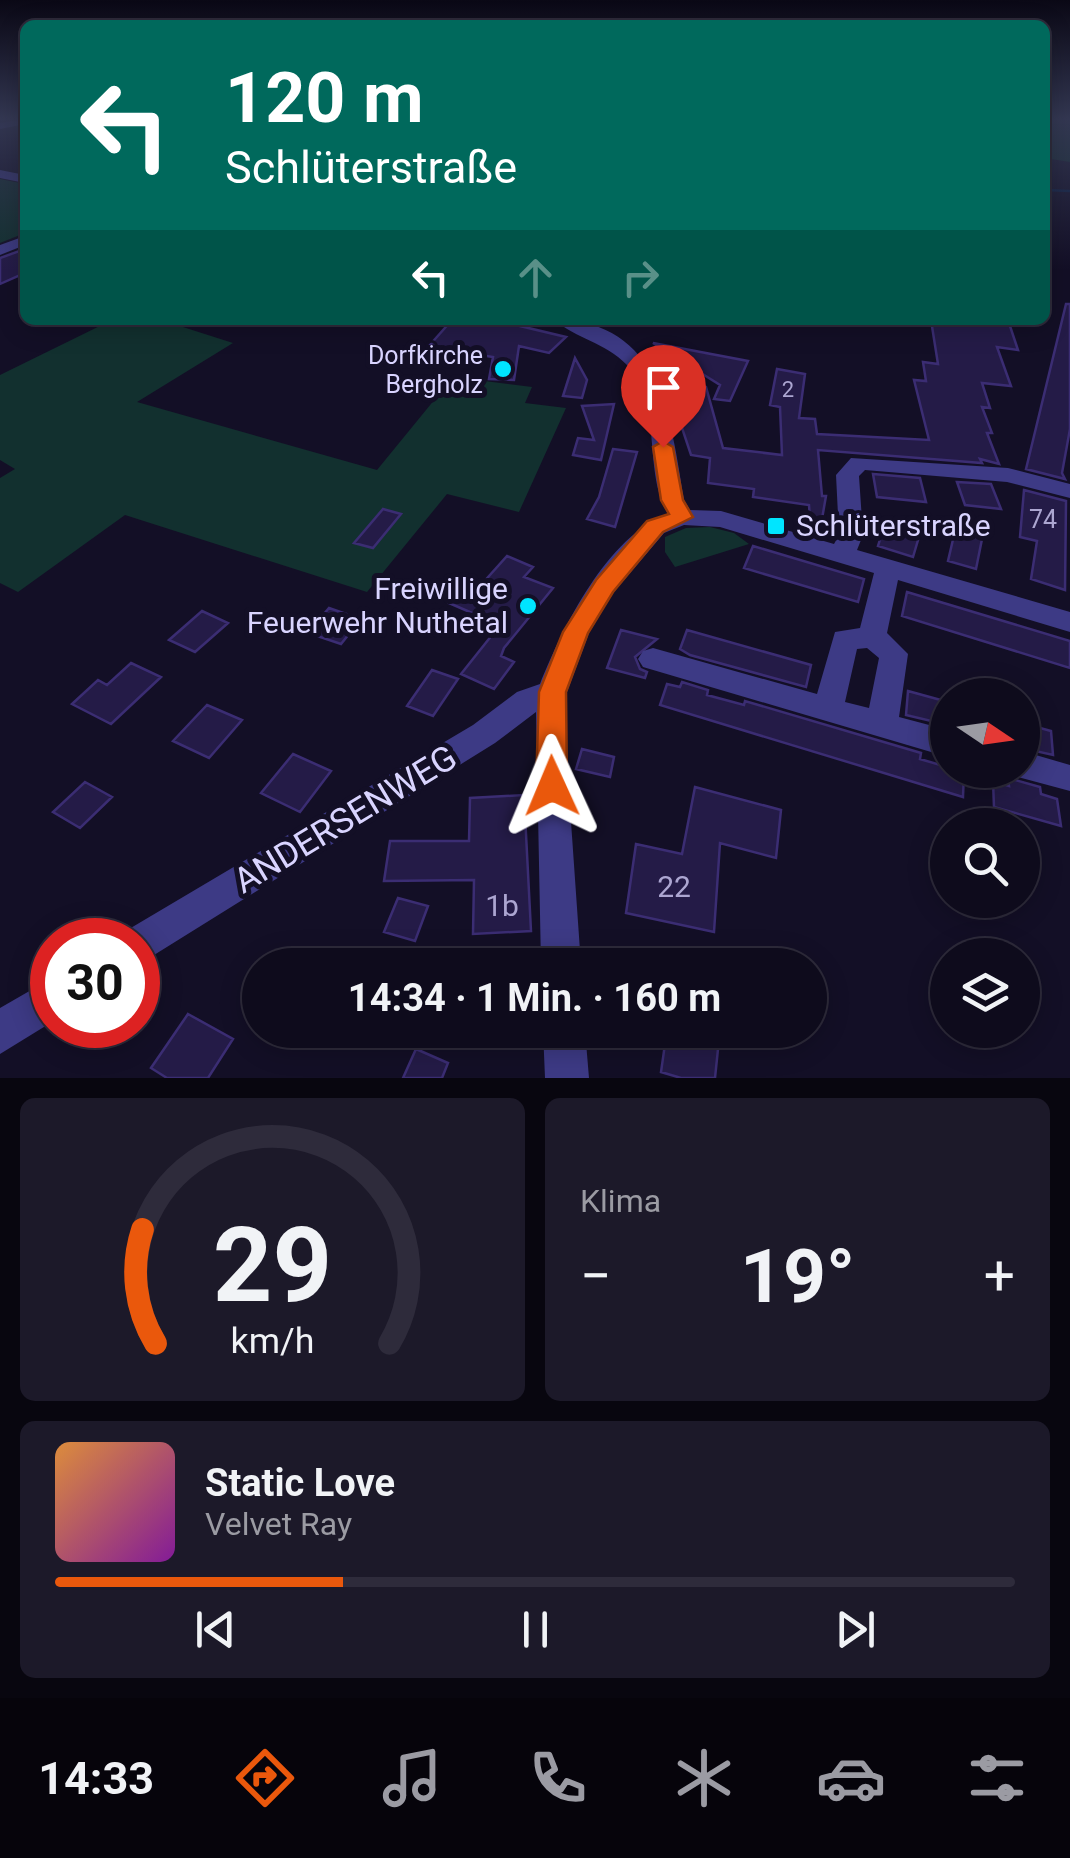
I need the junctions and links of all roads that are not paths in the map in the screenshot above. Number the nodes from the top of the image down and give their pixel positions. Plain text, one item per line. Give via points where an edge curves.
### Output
1 (576, 325) edge
2 (1070, 491) edge
3 (682, 517) junction
4 (842, 554) junction
5 (888, 568) junction
6 (1070, 622) edge
7 (872, 637) junction
8 (654, 658) dead end
9 (552, 692) junction
10 (828, 709) junction
11 (882, 724) junction
12 (930, 739) edge
13 (1040, 771) edge
14 (1068, 778) dead end
15 (160, 933) edge
16 (560, 948) edge
17 (30, 1012) edge
18 (0, 1032) edge
19 (565, 1048) edge
20 (567, 1078) edge

1 - 3 street via 636,358 651,380 672,500
2 - 4 street via 1008,474 859,463 848,475 851,535
3 - 4 street via 721,519
3 - 9 street via 655,526 604,586
4 - 5 street
5 - 6 street
5 - 7 street
7 - 10 street via 845,640
7 - 11 street via 894,654
8 - 10 street
9 - 15 street, ANDERSENWEG
9 - 16 street
10 - 11 street
11 - 12 street
13 - 14 street
17 - 18 street
19 - 20 street

